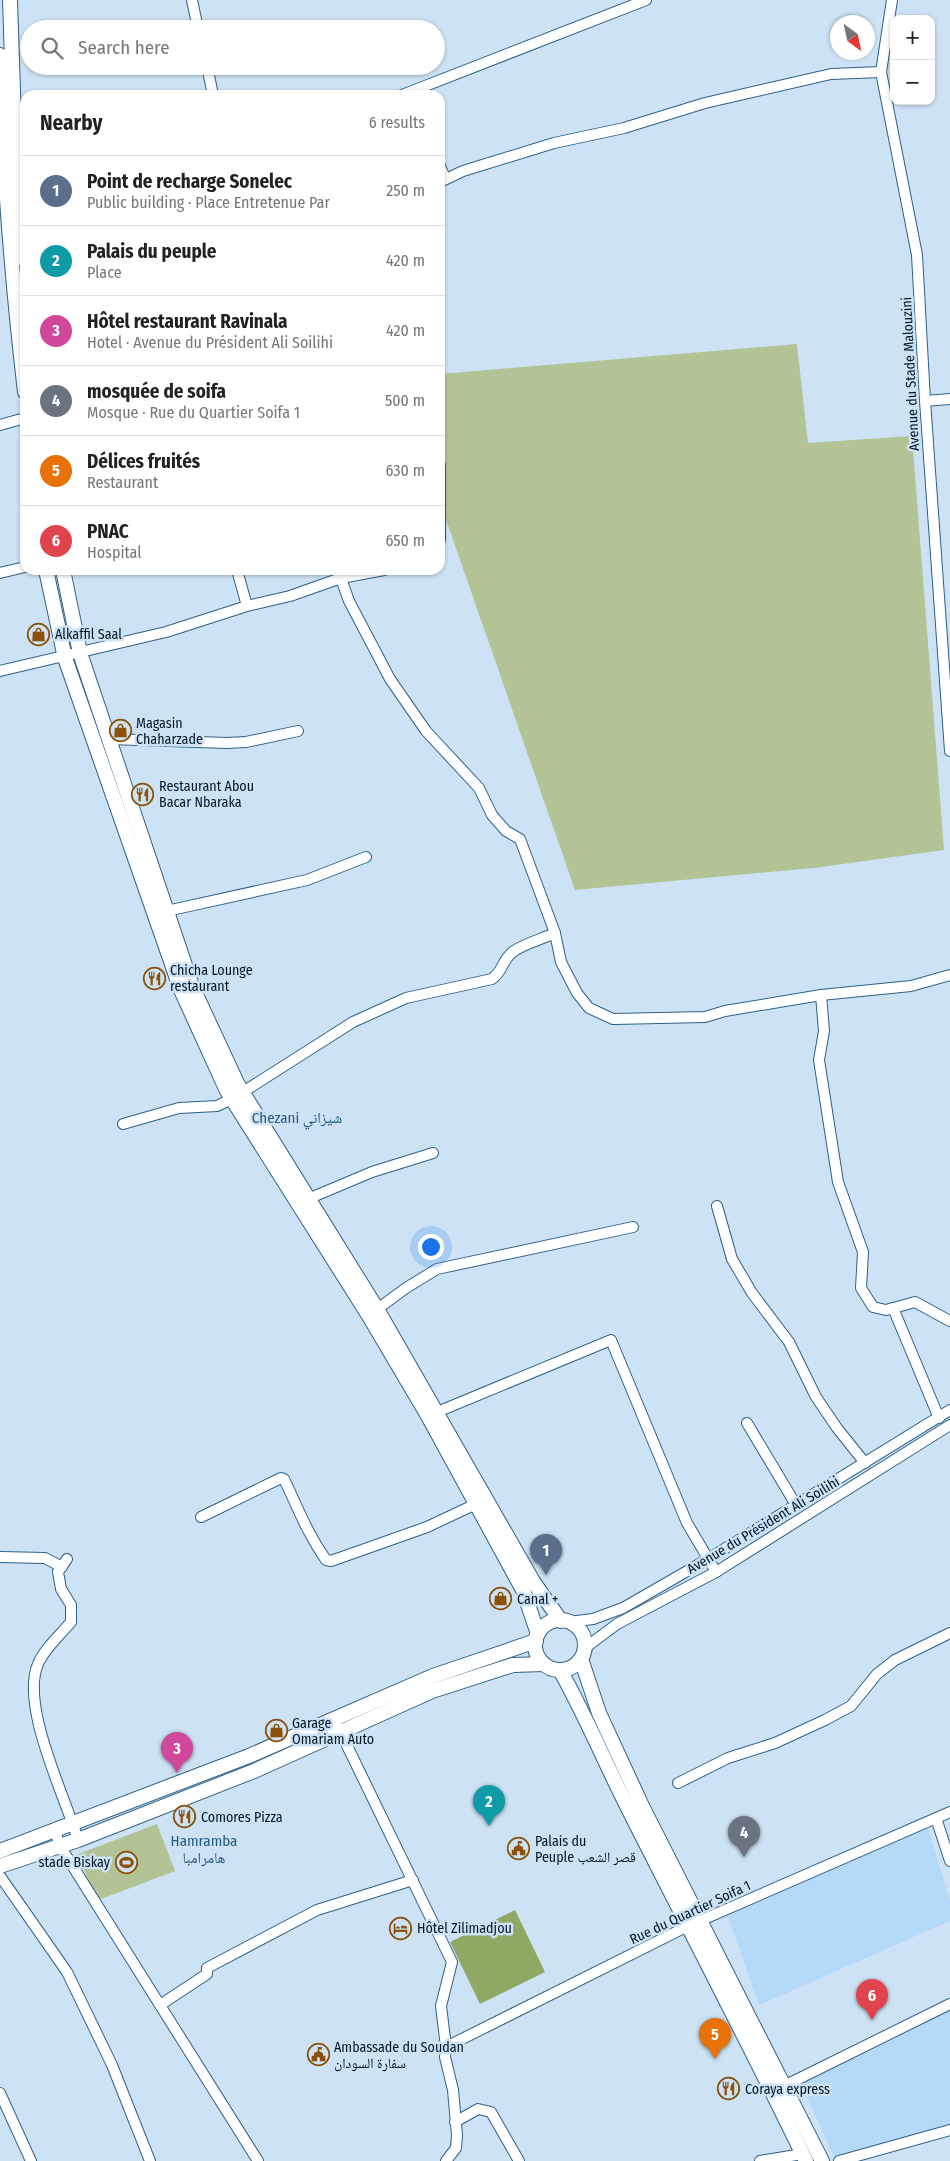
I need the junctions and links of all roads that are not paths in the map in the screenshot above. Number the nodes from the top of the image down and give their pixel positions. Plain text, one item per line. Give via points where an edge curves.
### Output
1 (10, 0) edge
2 (192, 0) edge
3 (646, 0) edge
4 (892, 0) edge
5 (196, 20) edge
6 (0, 55) edge
7 (881, 72) junction
8 (209, 75) edge
9 (212, 90) edge
10 (418, 90) edge
11 (445, 179) edge
12 (20, 196) edge
13 (20, 349) edge
14 (950, 399) edge
15 (925, 401) junction
16 (20, 419) edge
17 (0, 425) edge
18 (20, 568) edge
19 (0, 573) edge
20 (47, 575) edge
21 (64, 575) edge
22 (239, 575) edge
23 (337, 575) edge
24 (339, 575) edge
25 (248, 606) junction
26 (80, 653) junction
27 (64, 658) junction
28 (0, 671) edge
29 (298, 731) dead end
30 (949, 736) edge
31 (109, 739) junction
32 (950, 751) edge
33 (366, 858) dead end
34 (161, 913) junction
35 (555, 933) junction
36 (950, 975) edge
37 (821, 995) junction
38 (237, 1095) junction
39 (123, 1124) dead end
40 (433, 1153) dead end
41 (304, 1200) junction
42 (717, 1206) dead end
43 (633, 1227) dead end
44 (892, 1308) junction
45 (373, 1312) junction
46 (950, 1321) edge
47 (950, 1410) edge
48 (432, 1414) junction
49 (939, 1418) junction
50 (747, 1423) dead end
51 (950, 1424) edge
52 (866, 1463) junction
53 (476, 1504) junction
54 (796, 1505) junction
55 (201, 1517) dead end
56 (0, 1557) edge
57 (708, 1559) junction
58 (716, 1572) junction
59 (565, 1621) junction
60 (950, 1633) edge
61 (537, 1638) junction
62 (583, 1653) junction
63 (544, 1664) junction
64 (560, 1670) junction
65 (334, 1717) junction
66 (341, 1732) junction
67 (678, 1783) dead end
68 (950, 1812) edge
69 (936, 1818) junction
70 (73, 1823) junction
71 (55, 1831) junction
72 (78, 1840) junction
73 (60, 1846) junction
74 (0, 1851) edge
75 (950, 1860) edge
76 (0, 1866) edge
77 (0, 1876) edge
78 (413, 1880) junction
79 (695, 1923) junction
80 (950, 2004) edge
81 (160, 2005) junction
82 (446, 2047) junction
83 (784, 2086) junction
84 (0, 2093) edge
85 (455, 2122) junction
86 (950, 2130) edge
87 (805, 2157) edge
88 (31, 2161) edge
89 (150, 2161) edge
90 (258, 2161) edge
91 (446, 2161) edge
92 (519, 2161) edge
93 (760, 2161) edge
94 (766, 2161) edge
95 (822, 2161) edge
96 (839, 2161) edge

1 - 12 main road
2 - 5 street
3 - 10 street
4 - 7 street, Avenue du Stade Malouzini
6 - 13 main road via 4,161
7 - 11 street via 831,74 705,102 624,128 554,143
7 - 15 street, Avenue du Stade Malouzini via 917,255
8 - 9 street
14 - 15 street
15 - 30 street, Avenue du Stade Malouzini
16 - 17 street
18 - 19 street
20 - 27 main road
21 - 26 main road
22 - 25 street
23 - 25 street via 290,596
24 - 35 street via 348,601 390,679 426,731 479,788 492,815 506,831 520,839
25 - 26 street via 166,632
26 - 27 street
26 - 31 main road
27 - 28 street
27 - 34 main road
29 - 31 street via 227,743
30 - 32 street, Avenue du Stade Malouzini
31 - 34 main road
33 - 34 street via 307,880
34 - 38 main road via 180,990
35 - 37 street via 561,962 577,993 588,1008 613,1019 705,1017
35 - 38 street via 514,951 504,960 501,972 492,979 406,998 353,1022
36 - 37 street via 911,986
37 - 44 street via 824,1031 818,1060 838,1182 863,1252 861,1288 873,1307
38 - 39 street via 216,1106 179,1108
38 - 41 main road
40 - 41 street via 372,1172
41 - 45 main road
42 - 52 street via 732,1259 752,1293 789,1342 816,1397
43 - 45 street via 437,1269
44 - 46 street via 915,1302
44 - 49 street
45 - 48 main road
47 - 49 street, Avenue du Président Ali Soilihi
48 - 53 main road
48 - 57 street via 611,1340 686,1523
48 - 59 main road via 534,1583
49 - 52 street, Avenue du Président Ali Soilihi
50 - 54 street
51 - 58 street, Avenue du Président Ali Soilihi
52 - 54 street, Avenue du Président Ali Soilihi
53 - 55 street via 427,1527 331,1561 326,1560 309,1536 284,1479
53 - 61 main road via 523,1590
54 - 57 street, Avenue du Président Ali Soilihi
56 - 70 street via 45,1558 64,1563 58,1572 61,1589 71,1605 71,1622 38,1662 32,1680 38,1722
57 - 58 street
57 - 59 street, Avenue du Président Ali Soilihi via 623,1608 593,1619
58 - 62 street, Avenue du Président Ali Soilihi via 616,1624
59 - 61 main road via 548,1624
59 - 62 main road via 581,1632
60 - 67 street via 895,1660 877,1674 851,1706 775,1743 728,1758
61 - 63 main road via 537,1654
61 - 65 main road
62 - 64 main road via 572,1667
62 - 79 main road via 603,1722
63 - 64 main road
63 - 66 main road via 513,1665 490,1671 432,1691
64 - 79 main road via 628,1807
65 - 66 street
65 - 70 main road via 249,1756
66 - 72 main road via 254,1771
66 - 78 street
68 - 69 street, Rue du Quartier Soifa 1
69 - 75 street
69 - 79 street, Rue du Quartier Soifa 1
70 - 71 main road
70 - 72 street
71 - 73 street
71 - 74 main road
72 - 73 main road
73 - 76 main road
73 - 81 street
77 - 89 street via 67,1972 112,2065
78 - 81 street via 317,1910 207,1968 207,1974
78 - 82 street via 452,1962 442,2006
79 - 82 street, Rue du Quartier Soifa 1
79 - 83 main road
79 - 87 main road
80 - 83 street
81 - 90 street
82 - 85 street
83 - 95 main road
84 - 88 street
85 - 91 street via 456,2148
85 - 92 street via 478,2109 491,2112
86 - 96 street
87 - 94 street
93 - 94 street

